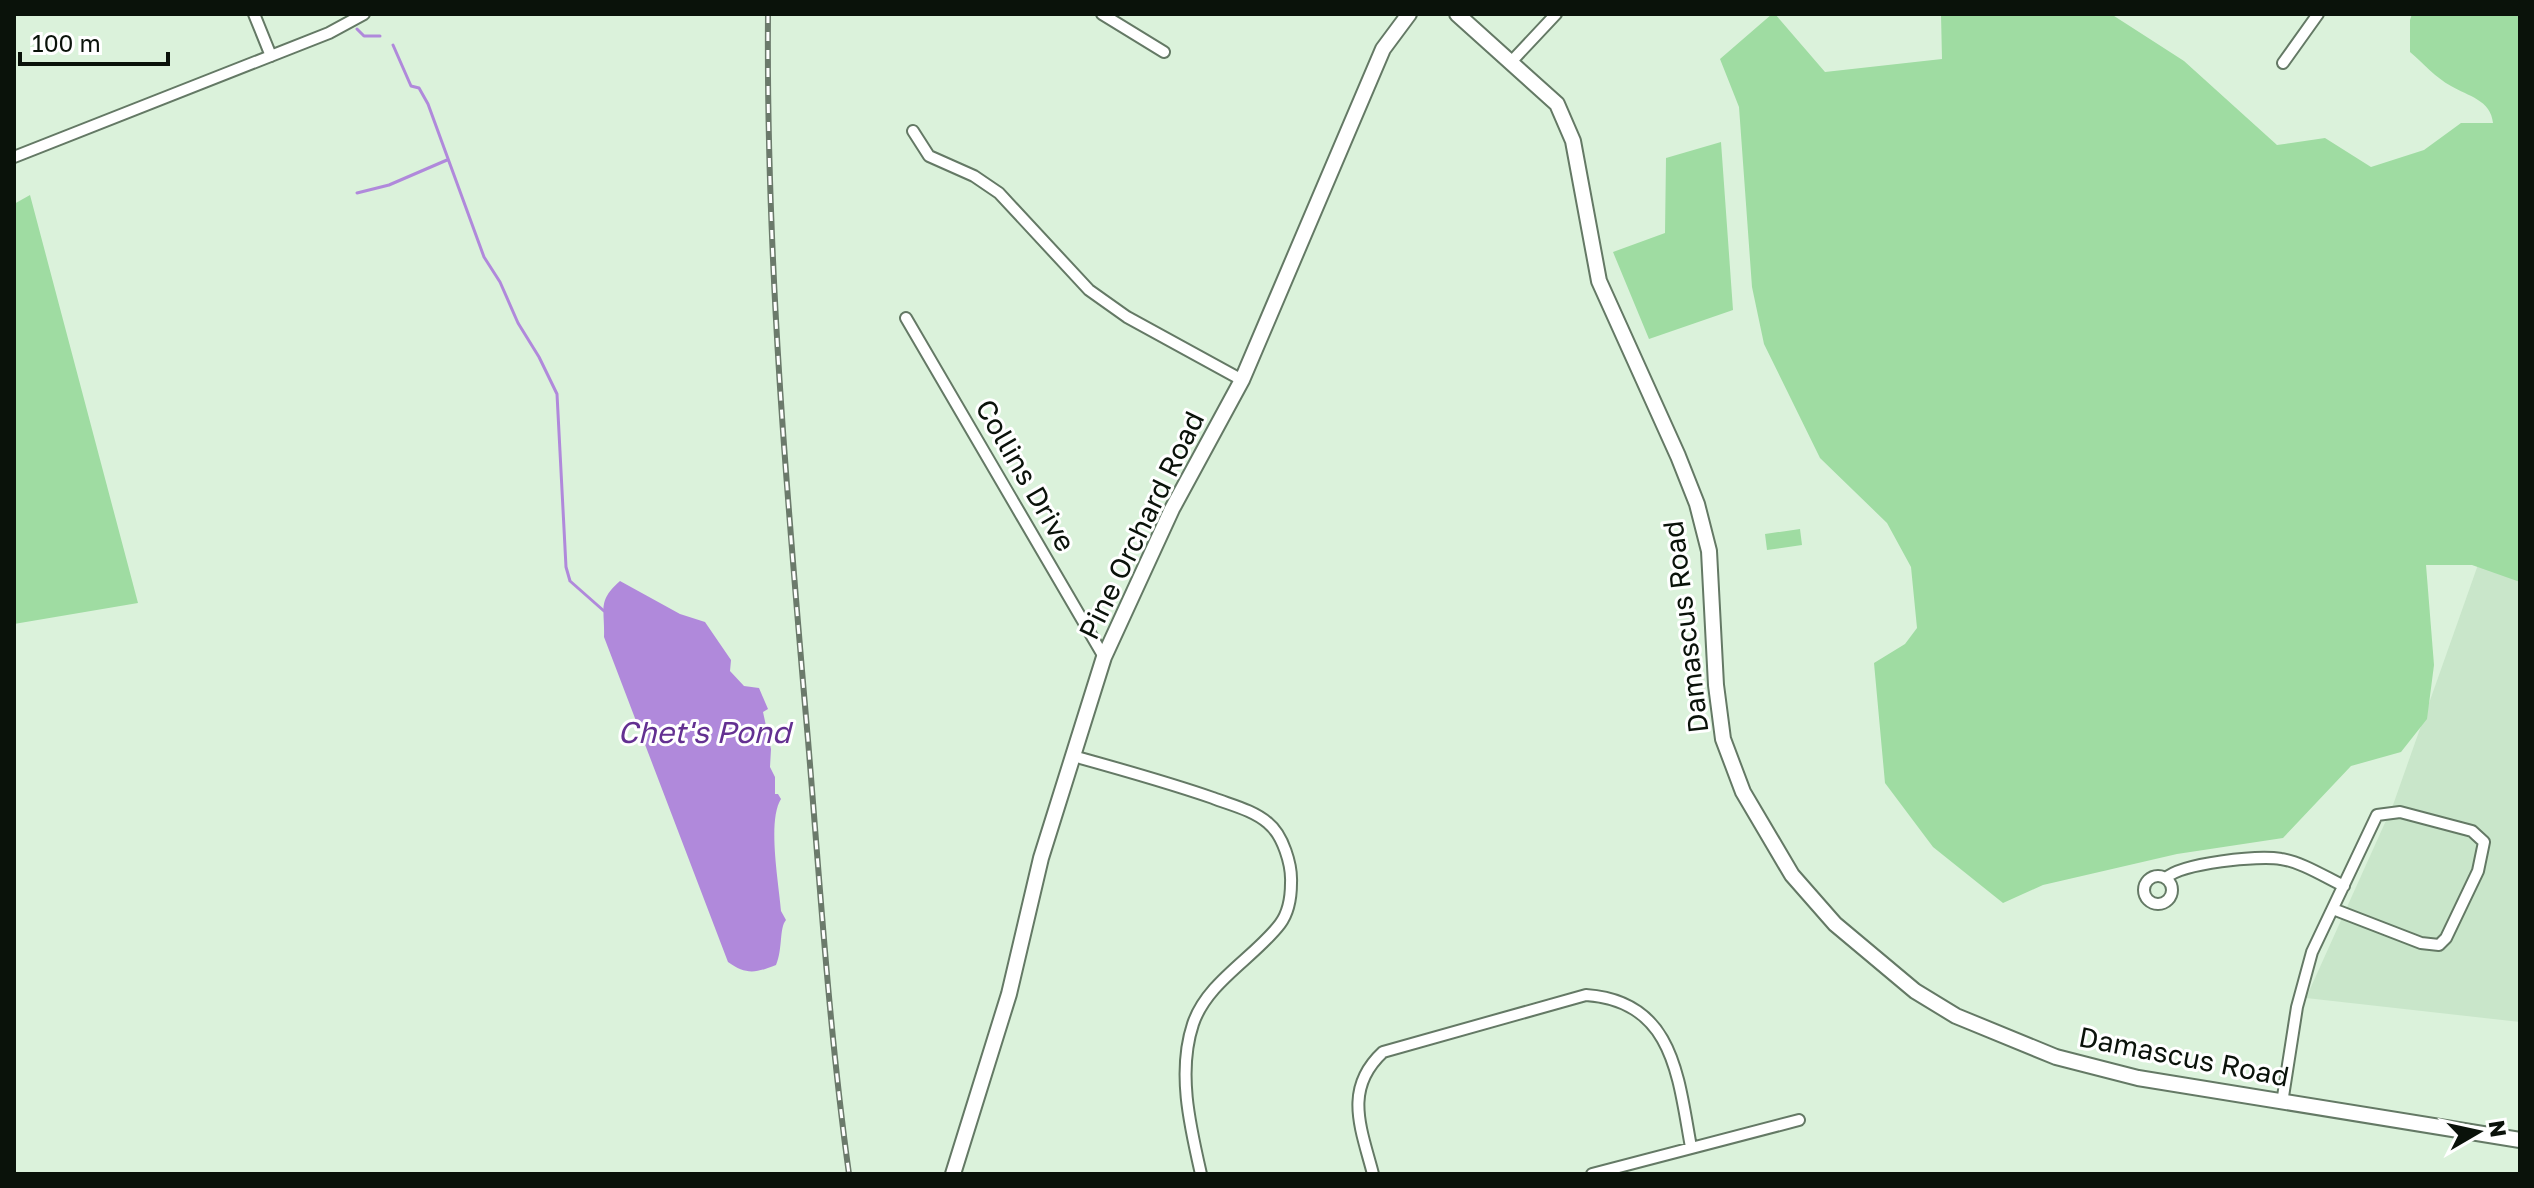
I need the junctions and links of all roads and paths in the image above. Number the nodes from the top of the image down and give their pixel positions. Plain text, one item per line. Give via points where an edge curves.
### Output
1 (254, 14) edge
2 (364, 14) edge
3 (1102, 14) edge
4 (1409, 14) edge
5 (1457, 14) edge
6 (1556, 14) edge
7 (2318, 14) edge
8 (1164, 52) dead end
9 (271, 56) junction
10 (1511, 62) junction
11 (2283, 63) dead end
12 (913, 131) dead end
13 (14, 157) edge
14 (906, 318) dead end
15 (1242, 380) junction
16 (1104, 657) junction
17 (1073, 756) junction
18 (2166, 878) dead end
19 (2344, 886) junction
20 (2333, 909) junction
21 (2282, 1103) junction
22 (1799, 1120) dead end
23 (2520, 1140) edge
24 (1691, 1147) junction
25 (953, 1174) edge
26 (1201, 1174) edge
27 (1373, 1174) edge
28 (1592, 1174) edge

1 - 9 street
2 - 9 street
3 - 8 street
4 - 15 street, Pine Orchard Road via 1383,49 1366,86
5 - 10 street, Damascus Road
6 - 10 street
7 - 11 street
9 - 13 street
10 - 21 street, Damascus Road via 1557,104 1573,141 1599,281 1678,456 1709,551 1723,739 1743,792 1792,875 1835,924 1915,991 1956,1016 2056,1057 2138,1078
12 - 15 street via 929,156 999,193 1089,290 1127,317
14 - 16 street, Collins Drive
15 - 16 street, Pine Orchard Road via 1172,509
16 - 17 street, Pine Orchard Road
17 - 25 street, Pine Orchard Road via 1041,858 1009,994
17 - 26 street via 1245,810 1271,824 1287,851 1291,899 1283,921 1209,994 1193,1023 1185,1074
18 - 19 street via 2189,868 2282,859
19 - 20 street
19 - 20 street via 2377,815 2400,812 2472,831 2484,842 2478,871 2439,945
20 - 21 street via 2312,952 2297,1007
21 - 23 street, Damascus Road
22 - 24 street
24 - 27 street via 1667,1046 1652,1022 1629,1005 1586,995 1383,1052 1370,1064 1356,1105
24 - 28 street

